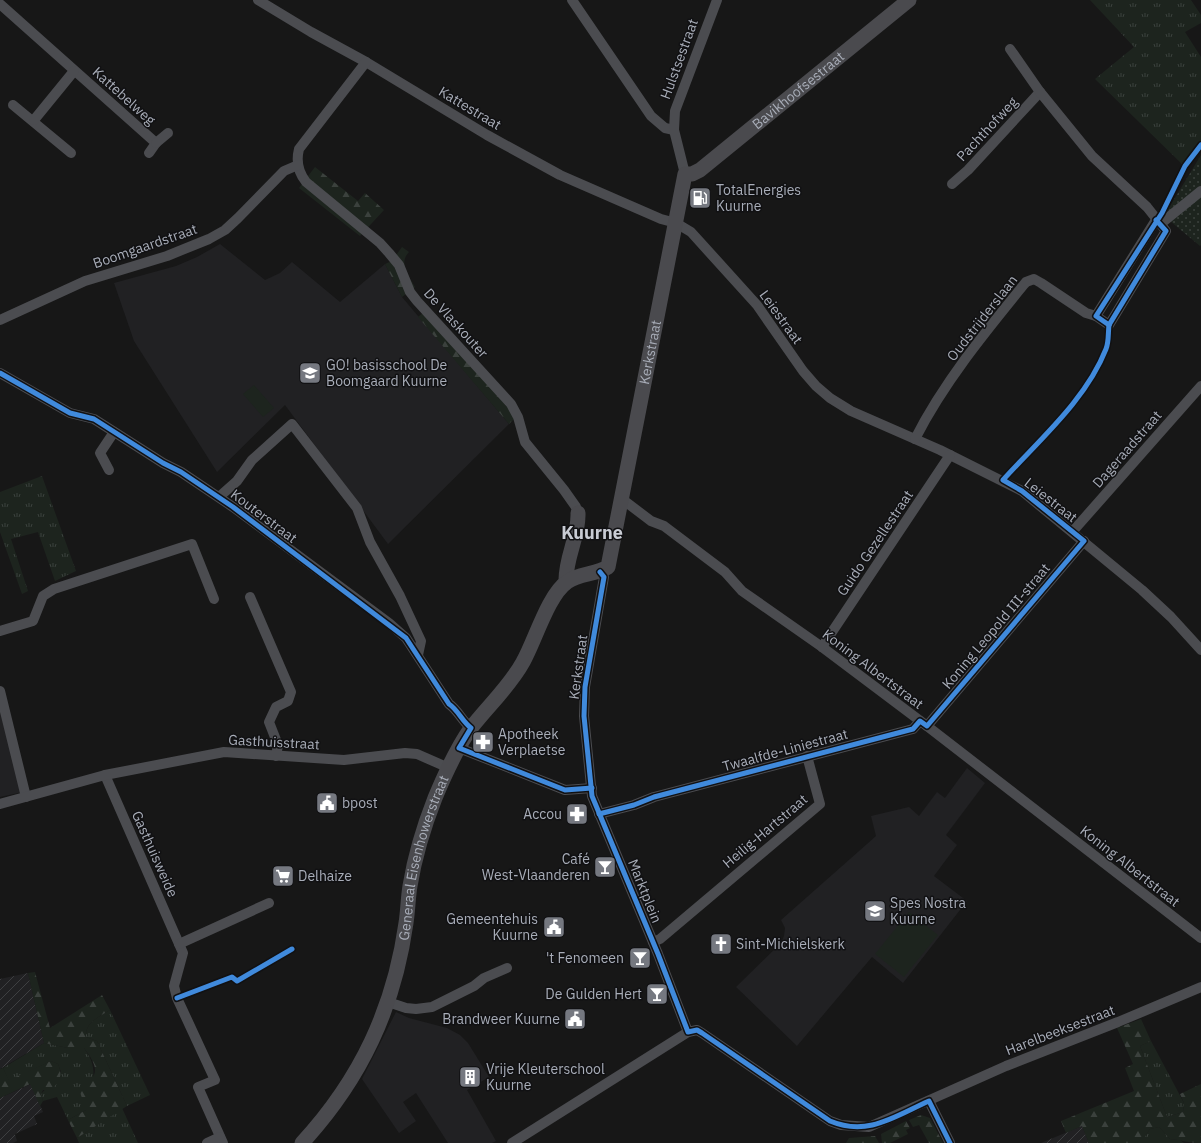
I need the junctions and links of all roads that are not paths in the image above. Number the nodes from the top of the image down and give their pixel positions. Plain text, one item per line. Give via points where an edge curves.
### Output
1 (258, 0) edge
2 (572, 0) edge
3 (717, 0) edge
4 (909, 0) edge
5 (0, 4) edge
6 (1010, 49) dead end
7 (366, 62) junction
8 (74, 71) junction
9 (1040, 92) junction
10 (13, 105) dead end
11 (34, 120) junction
12 (674, 130) junction
13 (168, 133) dead end
14 (156, 143) junction
15 (70, 153) dead end
16 (149, 153) dead end
17 (298, 165) junction
18 (685, 174) junction
19 (952, 184) dead end
20 (1201, 191) edge
21 (1156, 220) junction
22 (676, 223) junction
23 (1096, 316) junction
24 (0, 320) edge
25 (0, 373) edge
26 (1201, 386) edge
27 (114, 432) junction
28 (915, 438) junction
29 (950, 455) junction
30 (109, 470) dead end
31 (219, 497) junction
32 (622, 499) junction
33 (578, 513) joint
34 (1073, 532) junction
35 (1084, 541) junction
36 (600, 572) junction
37 (566, 582) junction
38 (250, 597) dead end
39 (214, 599) dead end
40 (0, 631) edge
41 (822, 647) junction
42 (1201, 650) edge
43 (418, 655) junction
44 (0, 691) edge
45 (923, 724) junction
46 (471, 728) junction
47 (459, 748) junction
48 (276, 756) junction
49 (807, 756) junction
50 (449, 768) junction
51 (105, 775) junction
52 (592, 788) junction
53 (26, 797) junction
54 (0, 804) edge
55 (599, 814) junction
56 (269, 903) dead end
57 (691, 913) joint
58 (1201, 938) edge
59 (653, 942) junction
60 (179, 944) junction
61 (507, 968) dead end
62 (1201, 987) edge
63 (388, 1002) junction
64 (692, 1031) junction
65 (929, 1101) junction
66 (221, 1140) edge
67 (208, 1143) edge
68 (302, 1143) edge
69 (512, 1143) edge
70 (950, 1143) edge

1 - 7 street, Kattestraat
2 - 12 street via 652,116 665,128
3 - 12 street, Hulstsestraat via 675,111
4 - 18 street, Bavikhoofsestraat via 700,170
5 - 8 street, Kattebelweg
6 - 9 street, Oudstrijderslaan
7 - 17 street via 299,149
7 - 22 street, Kattestraat via 487,135 560,175 661,219
8 - 11 street, Kattebelweg
8 - 14 street, Kattebelweg
9 - 19 street, Pachthofweg
9 - 21 street, Oudstrijderslaan via 1092,156 1147,207
10 - 11 street
11 - 15 street
12 - 18 street, Kerkstraat
13 - 14 street, Kattebelweg
14 - 16 street, Kattebelweg
17 - 24 street, Boomgaardstraat via 284,171 225,230 209,239 167,256 85,281
17 - 33 street, De Vlaskouter via 306,182 380,243 395,259 414,296 510,404 518,417 525,442 568,496
18 - 22 street, Kerkstraat
20 - 21 street via 1164,221
21 - 23 street
21 - 23 street, Oudstrijderslaan via 1166,231 1108,325
22 - 28 street, Leiestraat via 691,232 757,305 816,386 851,411
22 - 32 street, Kerkstraat
23 - 28 street, Oudstrijderslaan via 1086,313 1034,279 1026,282 966,359
25 - 27 street, Kouterstraat via 70,413 94,419
26 - 34 street, Dageraadstraat
27 - 30 street via 100,453
27 - 31 street, Kouterstraat
28 - 29 street, Leiestraat
29 - 34 street, Leiestraat via 1022,491
29 - 41 street, Guido Gezellestraat
31 - 43 street, Kouterstraat via 394,628 406,638
31 - 43 street, Kouterstraat via 237,480 252,460 292,424 357,508 370,542 400,596 420,641
32 - 36 street, Kerkstraat via 608,566
32 - 41 street, Koning Albertstraat via 651,521 664,526 726,572 742,591
33 - 37 street via 568,558
34 - 35 street, Leiestraat
35 - 42 street, Leiestraat via 1171,617
35 - 45 street, Koning Leopold III-straat
36 - 37 street
36 - 52 street, Kerkstraat via 604,577 584,701
37 - 46 street, Generaal Eisenhowerstraat via 555,594 523,663
38 - 48 street via 291,692 288,701 276,707 269,722 278,745
39 - 40 street via 192,544 54,589 43,596 33,621
41 - 45 street, Koning Albertstraat
43 - 46 street, Kouterstraat via 449,704
44 - 53 street
45 - 49 street, Twaalfde-Liniestraat
45 - 58 street, Koning Albertstraat
46 - 47 street, Generaal Eisenhowerstraat
47 - 50 street, Generaal Eisenhowerstraat
47 - 52 street via 565,790
48 - 50 street, Gasthuisstraat via 344,760 405,753 417,754
48 - 51 street, Gasthuisstraat via 224,752
49 - 55 street, Twaalfde-Liniestraat
49 - 57 street, Heilig-Hartstraat via 820,804
50 - 63 street, Generaal Eisenhowerstraat via 420,840 410,885 406,922
51 - 53 street, Gasthuisstraat
51 - 60 street, Gasthuisweide
52 - 55 street, Kerkstraat via 592,796
53 - 54 street, Gasthuisstraat
55 - 59 street, Marktplein
56 - 60 street
57 - 59 street, Marktplein
59 - 64 street, Marktplein via 684,1017 691,1022
60 - 66 street, Gasthuisweide via 183,953 174,986 177,998 215,1080 198,1088
61 - 63 street via 432,1007 406,1008
62 - 65 street, Harelbeeksestraat via 1006,1066
63 - 68 street, Generaal Eisenhowerstraat via 362,1063
64 - 65 street, Harelbeeksestraat via 724,1046 830,1121 841,1125 869,1127
64 - 69 street
65 - 70 street
66 - 67 street, Gasthuisweide

